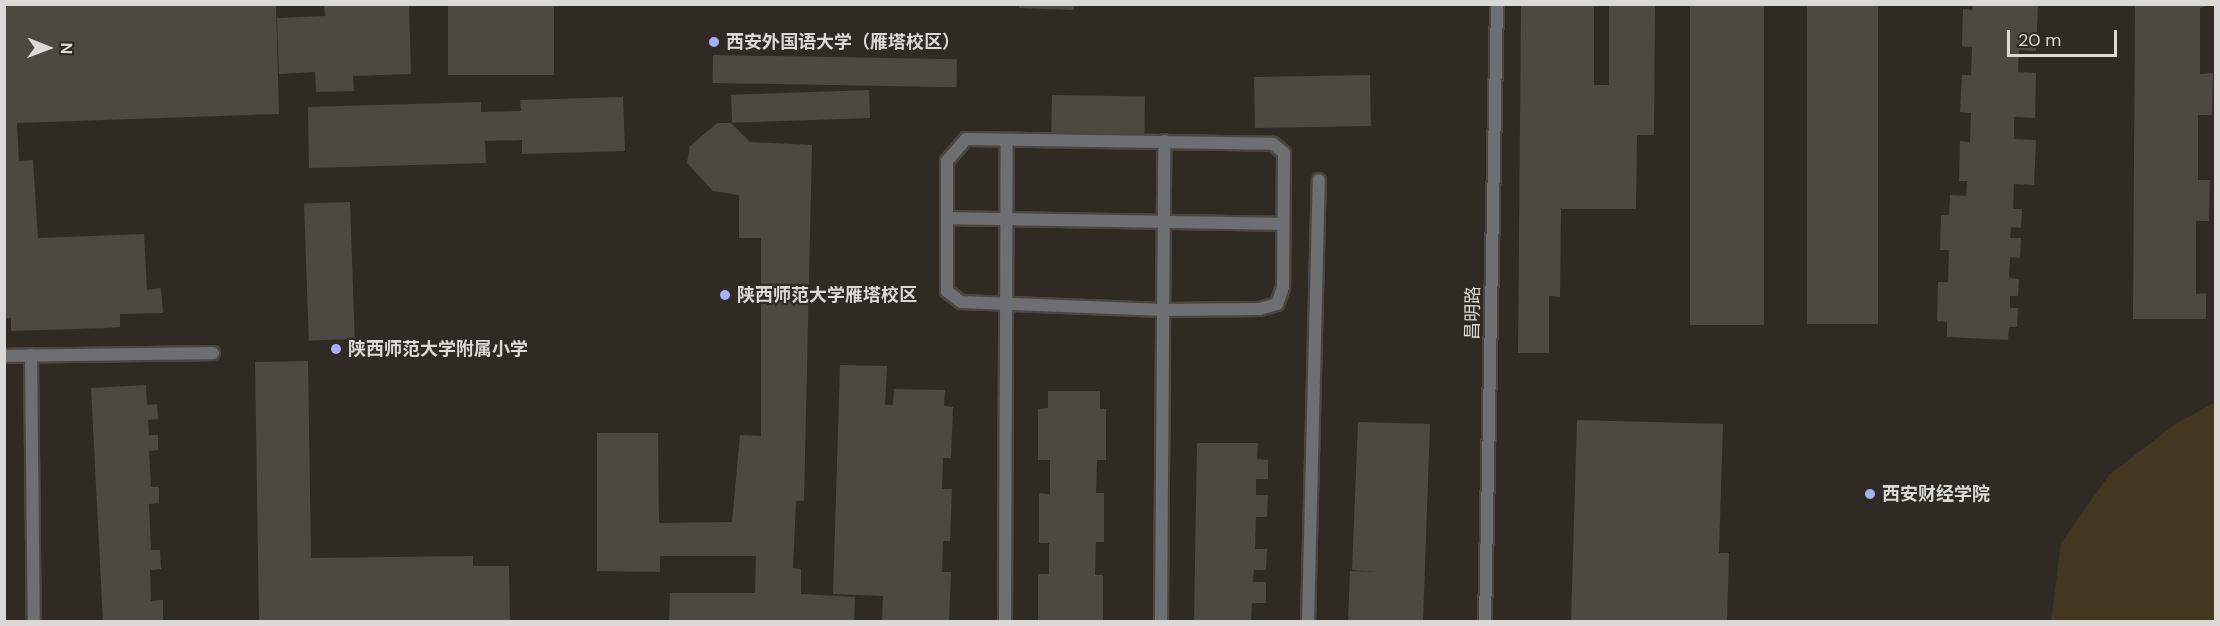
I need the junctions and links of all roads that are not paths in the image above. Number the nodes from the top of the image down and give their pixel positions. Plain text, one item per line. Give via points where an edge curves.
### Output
1 (1497, 4) edge
2 (1007, 140) junction
3 (1164, 141) junction
4 (1319, 180) dead end
5 (947, 218) junction
6 (1008, 218) junction
7 (1164, 223) junction
8 (1283, 224) junction
9 (1007, 305) junction
10 (1163, 310) junction
11 (213, 353) dead end
12 (31, 355) junction
13 (4, 356) edge
14 (34, 621) edge
15 (1005, 621) edge
16 (1161, 621) edge
17 (1308, 621) edge
18 (1485, 621) edge

1 - 18 street, 昌明路
2 - 3 street
2 - 5 street via 966,139 955,147 947,161
2 - 6 street
3 - 7 street
3 - 8 street via 1273,144 1284,153
4 - 17 street
5 - 6 street
5 - 9 street via 947,291 961,302
6 - 7 street
6 - 9 street
7 - 8 street
7 - 10 street
8 - 10 street via 1283,287 1277,304 1260,309
9 - 10 street
9 - 15 street
10 - 16 street
11 - 12 street
12 - 13 street
12 - 14 street

